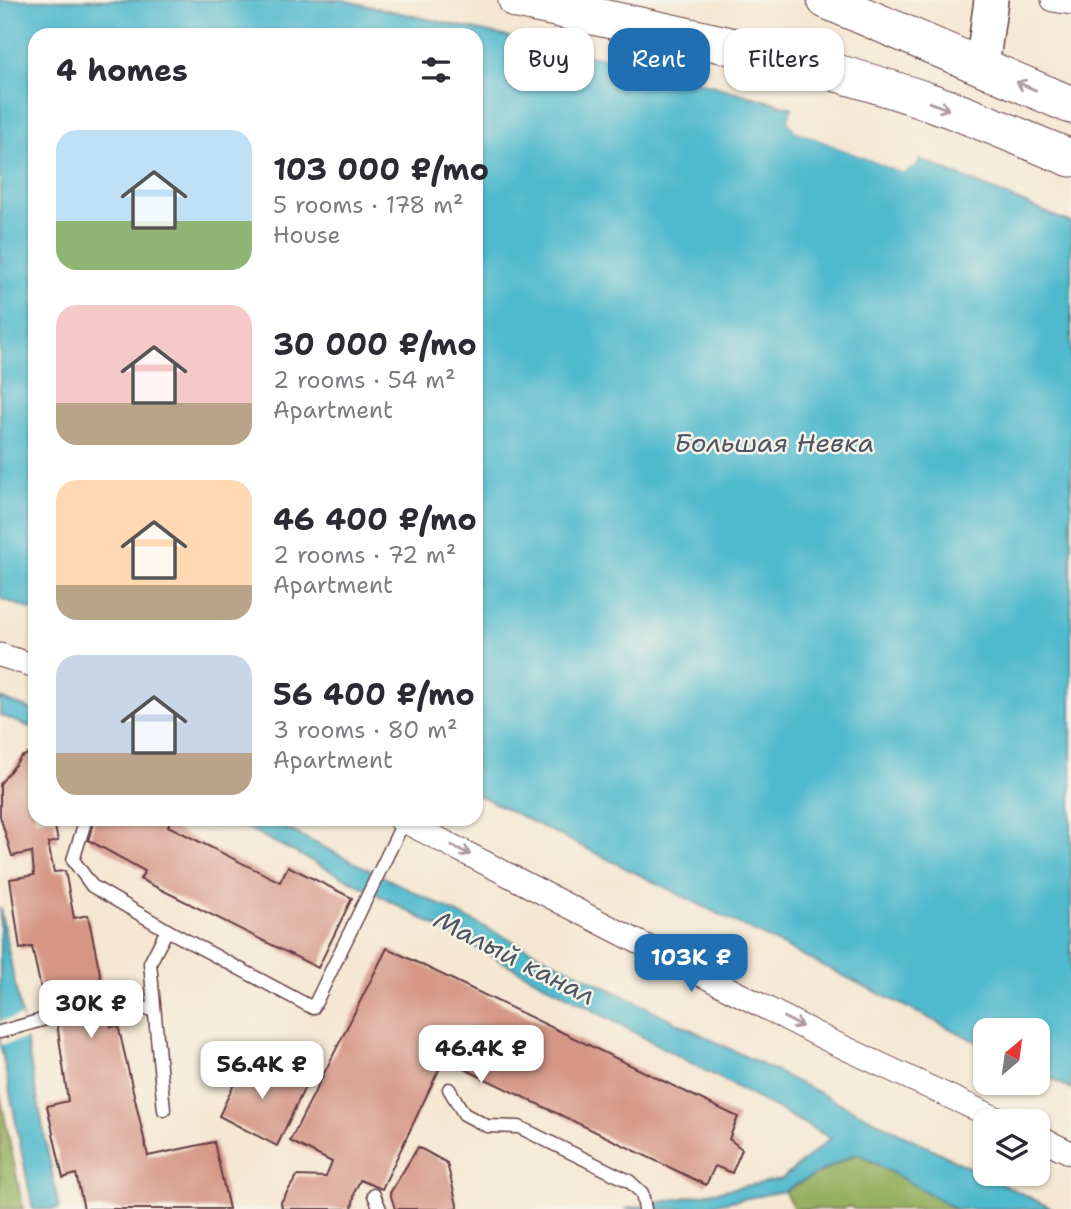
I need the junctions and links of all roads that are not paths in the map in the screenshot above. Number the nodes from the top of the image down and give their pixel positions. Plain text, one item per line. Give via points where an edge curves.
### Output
1 (517, 0) edge
2 (826, 0) edge
3 (991, 0) edge
4 (1053, 0) edge
5 (1071, 3) edge
6 (982, 67) junction
7 (1071, 105) edge
8 (1071, 158) edge
9 (0, 655) edge
10 (28, 664) edge
11 (84, 826) edge
12 (399, 826) edge
13 (414, 826) edge
14 (167, 930) junction
15 (107, 1004) dead end
16 (154, 1010) junction
17 (56, 1016) dead end
18 (0, 1032) edge
19 (449, 1088) dead end
20 (976, 1109) edge
21 (164, 1110) dead end
22 (1050, 1143) edge
23 (1071, 1153) edge
24 (374, 1195) dead end
25 (380, 1209) edge
26 (645, 1209) edge

1 -> 8 main road via 736,47 837,74 933,103
2 - 6 main road
3 - 6 street
4 - 5 street
7 -> 6 main road
9 - 10 street
11 - 14 lane via 73,860 92,886
12 - 14 lane via 313,1008
13 -> 20 street via 816,1034
14 - 16 lane via 150,963
15 - 16 lane
16 - 21 lane
17 - 18 lane
19 - 26 lane via 464,1114 487,1126 519,1127 629,1181 642,1193
22 - 23 street
24 - 25 lane

